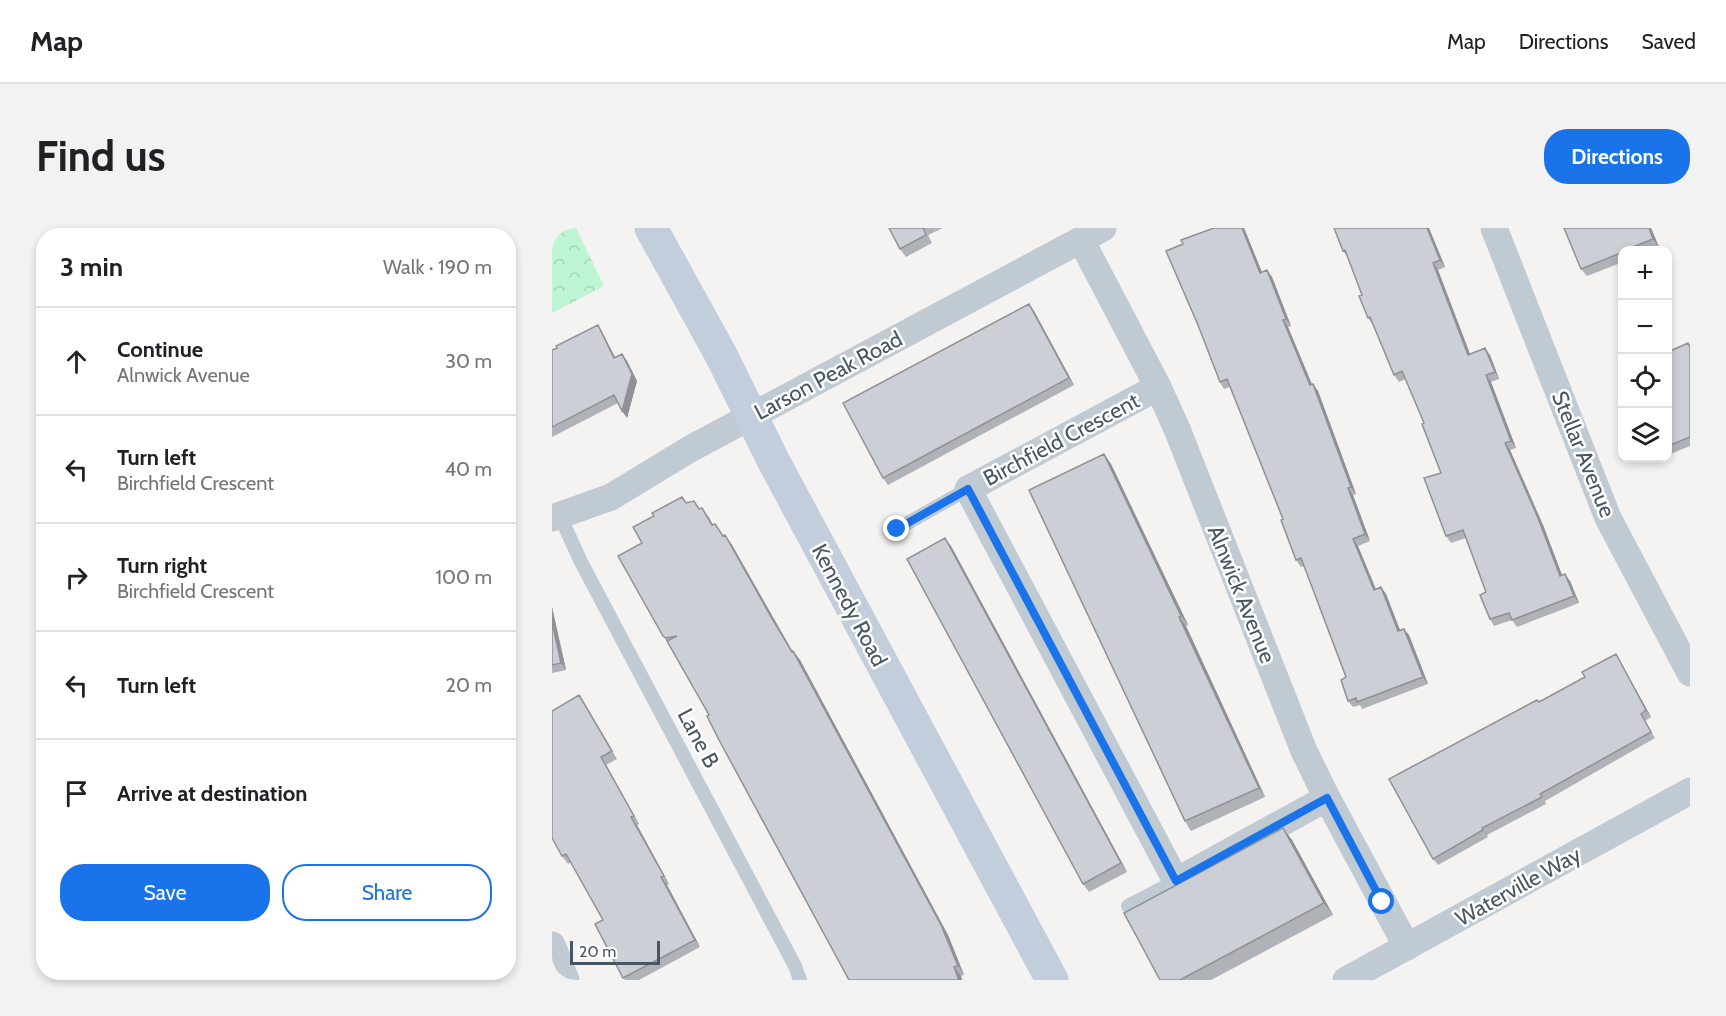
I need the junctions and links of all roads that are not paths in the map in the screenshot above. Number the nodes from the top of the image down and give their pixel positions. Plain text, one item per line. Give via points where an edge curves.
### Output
1 (651, 228) edge
2 (1494, 228) edge
3 (1092, 234) edge
4 (1158, 387) junction
5 (751, 417) junction
6 (968, 489) junction
7 (556, 517) edge
8 (897, 529) dead end
9 (1690, 673) edge
10 (1690, 792) edge
11 (1327, 798) junction
12 (1176, 881) junction
13 (1128, 906) dead end
14 (552, 945) edge
15 (1407, 946) junction
16 (566, 980) edge
17 (800, 980) edge
18 (1052, 980) edge
19 (1346, 980) edge

1 - 5 main road, Kennedy Road
2 - 9 street, Stellar Avenue via 1608,518
3 - 4 street, Alnwick Avenue
3 - 5 street, Larson Peak Road
4 - 6 street, Birchfield Crescent
4 - 11 street, Alnwick Avenue via 1304,751
5 - 7 street, Larson Peak Road via 611,497
5 - 18 main road, Kennedy Road
6 - 8 lane
6 - 12 street, Birchfield Crescent
7 - 17 lane, Lane B
10 - 15 street, Waterville Way
11 - 12 street
11 - 15 street, Alnwick Avenue
12 - 13 lane
14 - 16 street
15 - 19 street, Waterville Way

